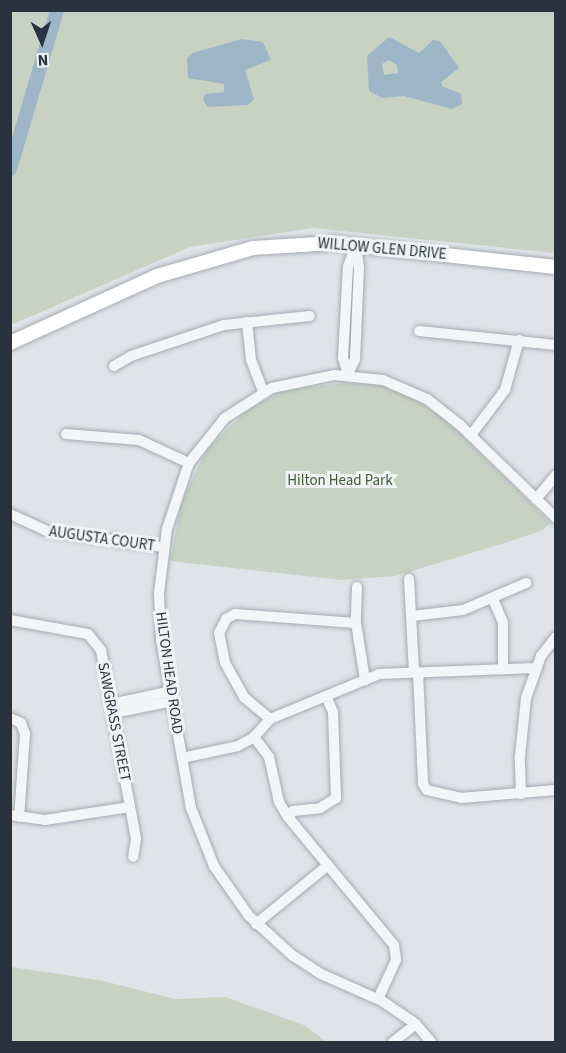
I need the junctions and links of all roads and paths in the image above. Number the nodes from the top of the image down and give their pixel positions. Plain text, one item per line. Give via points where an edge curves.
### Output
1 (356, 244) junction
2 (555, 267) edge
3 (310, 316) dead end
4 (247, 322) junction
5 (419, 330) dead end
6 (519, 340) junction
7 (10, 343) edge
8 (555, 345) edge
9 (114, 366) dead end
10 (348, 374) junction
11 (263, 392) junction
12 (66, 434) dead end
13 (471, 435) junction
14 (189, 463) junction
15 (555, 476) edge
16 (536, 499) junction
17 (10, 514) edge
18 (555, 518) edge
19 (163, 547) junction
20 (409, 579) dead end
21 (526, 583) dead end
22 (357, 587) dead end
23 (493, 599) junction
24 (412, 616) junction
25 (10, 620) edge
26 (356, 623) junction
27 (555, 637) edge
28 (535, 668) junction
29 (503, 669) junction
30 (416, 672) junction
31 (365, 680) junction
32 (172, 696) junction
33 (326, 696) junction
34 (112, 708) junction
35 (10, 717) edge
36 (270, 719) junction
37 (254, 737) junction
38 (183, 758) junction
39 (555, 790) edge
40 (521, 794) junction
41 (130, 807) junction
42 (15, 816) edge
43 (288, 817) junction
44 (133, 856) dead end
45 (328, 865) junction
46 (256, 924) junction
47 (378, 999) junction
48 (416, 1024) junction
49 (393, 1042) edge
50 (431, 1042) edge

1 - 2 main road, WILLOW GLEN DRIVE
1 - 7 main road, WILLOW GLEN DRIVE via 278,245 215,257 129,287
1 - 10 street via 348,267 343,358
3 - 4 street
4 - 9 street via 220,326 130,356
4 - 11 street via 251,360
5 - 6 street
6 - 8 street
6 - 13 street via 504,390
10 - 11 street, HILTON HEAD ROAD via 304,378
10 - 13 street, HILTON HEAD ROAD via 377,378 413,391
11 - 14 street, HILTON HEAD ROAD via 218,425
12 - 14 street via 139,440
13 - 16 street, HILTON HEAD ROAD
14 - 19 street, HILTON HEAD ROAD via 175,498
15 - 16 street
16 - 18 street, HILTON HEAD ROAD
17 - 19 street, AUGUSTA COURT via 47,531
19 - 32 street, HILTON HEAD ROAD via 161,639
20 - 24 street
21 - 23 street
22 - 26 street
23 - 24 street via 463,610
23 - 29 street via 503,623
24 - 30 street
25 - 34 street, SAWGRASS STREET via 87,634 96,640
26 - 31 street
26 - 36 street via 235,614 226,619 219,633 225,663 244,697
27 - 28 street
28 - 29 street
28 - 40 street via 525,710
29 - 30 street
30 - 31 street via 379,674
30 - 40 street via 423,784 427,790 461,798
31 - 33 street
32 - 34 street
32 - 38 street, HILTON HEAD ROAD
33 - 36 street
33 - 43 street via 333,712 336,798 327,806 297,810
34 - 41 street, SAWGRASS STREET
35 - 42 street via 21,723 25,734
36 - 37 street
37 - 38 street via 238,746
37 - 43 street via 269,757 279,802
38 - 46 street, HILTON HEAD ROAD via 191,808 214,866 225,887
39 - 40 street
41 - 42 street via 81,817
41 - 44 street, SAWGRASS STREET via 135,839
43 - 45 street
45 - 46 street
45 - 47 street via 394,945 396,960
46 - 47 street, HILTON HEAD ROAD via 292,956 321,974
47 - 48 street, HILTON HEAD ROAD
48 - 49 street
48 - 50 street, HILTON HEAD ROAD

